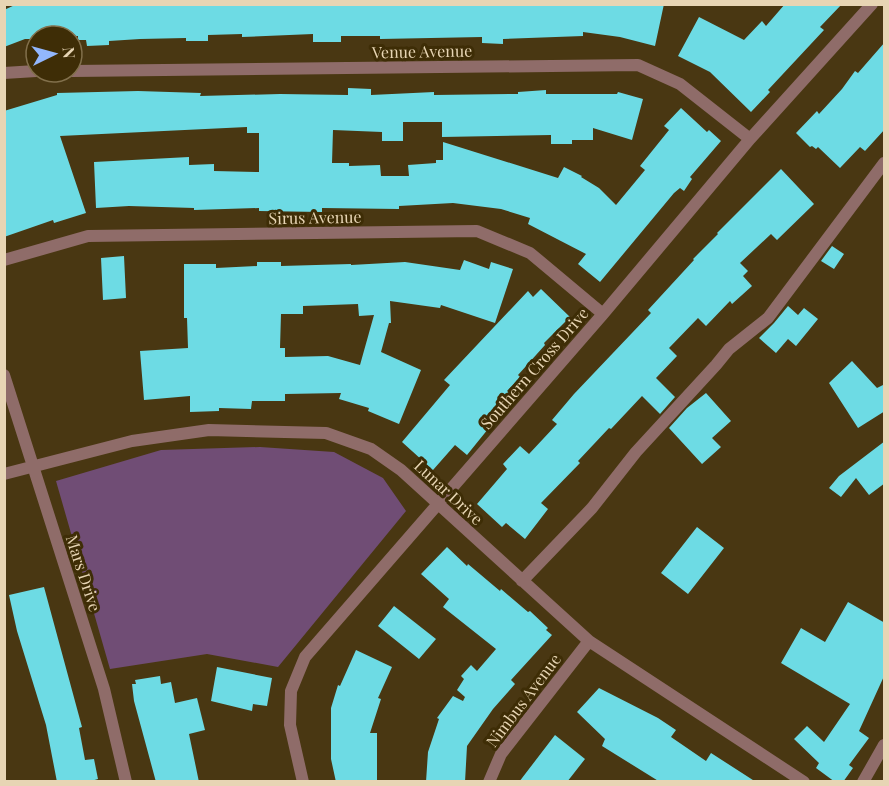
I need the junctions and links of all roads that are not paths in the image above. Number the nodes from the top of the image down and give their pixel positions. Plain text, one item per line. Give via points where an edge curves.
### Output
1 (872, 4) edge
2 (84, 71) edge
3 (24, 72) edge
4 (4, 73) edge
5 (750, 140) junction
6 (885, 163) edge
7 (4, 260) edge
8 (603, 314) junction
9 (4, 375) edge
10 (33, 465) junction
11 (4, 474) edge
12 (437, 504) junction
13 (522, 581) junction
14 (589, 641) junction
15 (885, 745) edge
16 (126, 782) edge
17 (303, 782) edge
18 (489, 782) edge
19 (804, 782) edge
20 (863, 782) edge

1 - 5 street, Southern Cross Drive
2 - 5 street, Venue Avenue via 638,65 680,84
3 - 4 street
5 - 8 street, Southern Cross Drive
6 - 13 street via 768,318 729,349 636,452 592,508
7 - 8 street, Sirus Avenue via 88,237 477,231 530,253
8 - 12 street, Southern Cross Drive
9 - 10 street, Mars Drive
10 - 11 street, Lunar Drive
10 - 12 street, Lunar Drive via 132,441 209,430 326,433 370,449 401,470
10 - 16 street, Mars Drive via 104,689
12 - 13 street, Lunar Drive
12 - 17 street, Southern Cross Drive via 305,657 291,691 290,725
13 - 14 street, Lunar Drive
14 - 18 street, Nimbus Avenue via 501,753
14 - 19 street, Lunar Drive
15 - 20 street

